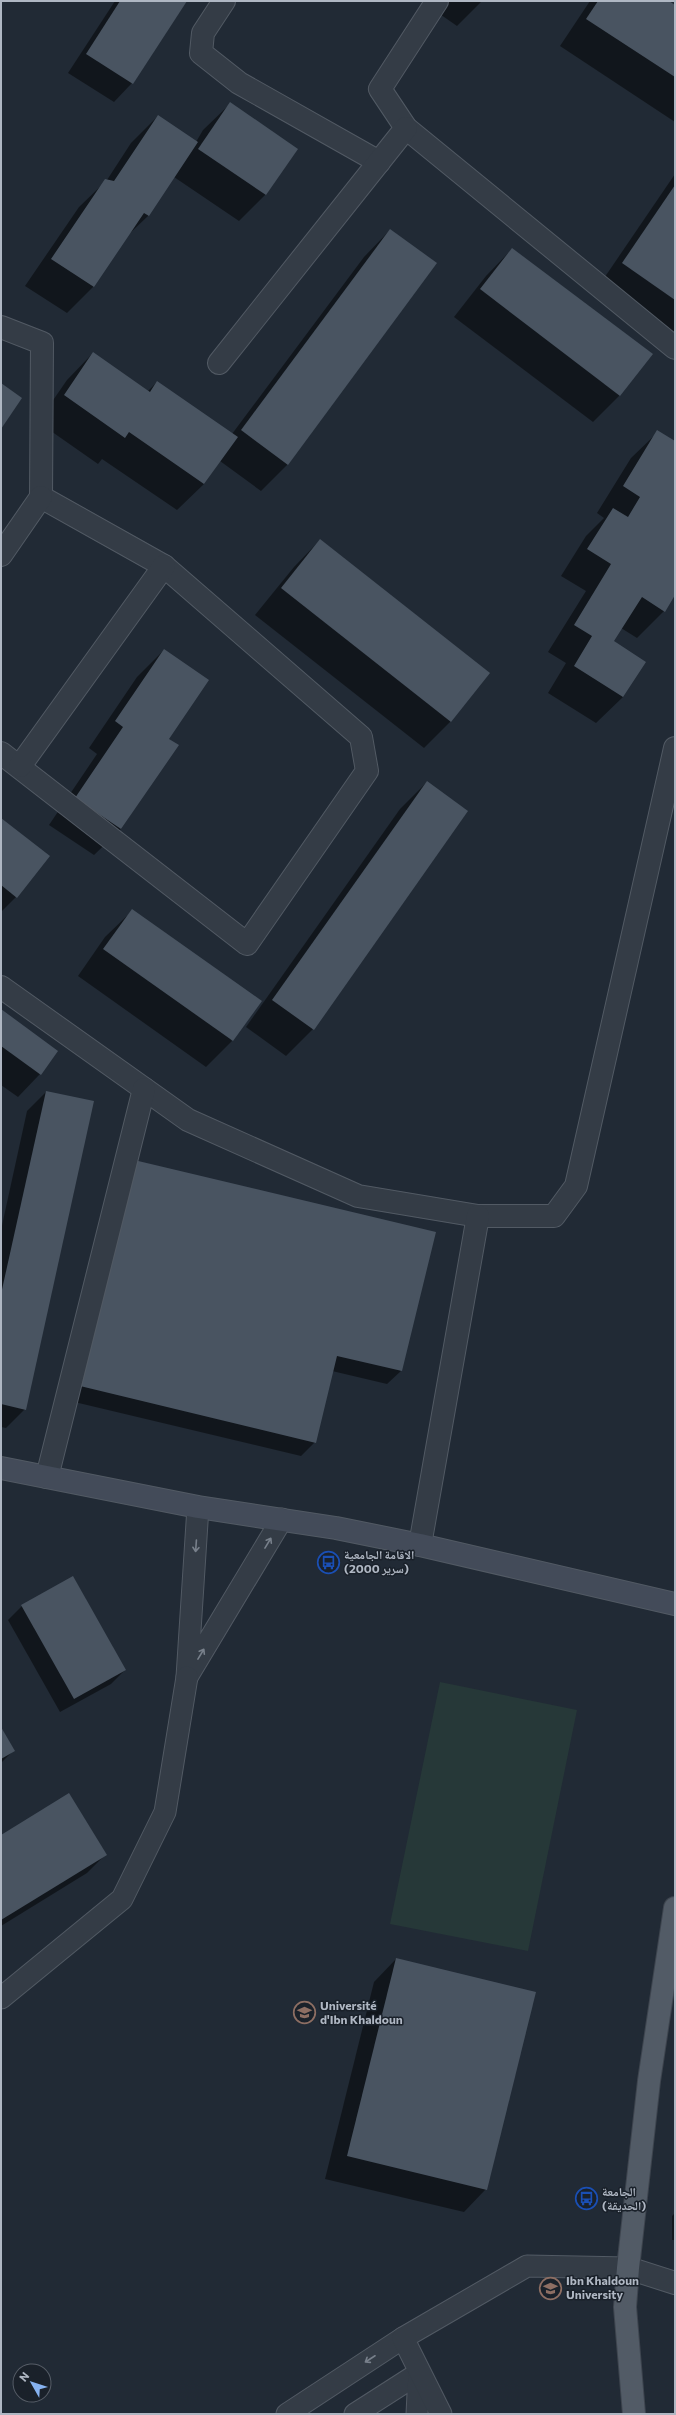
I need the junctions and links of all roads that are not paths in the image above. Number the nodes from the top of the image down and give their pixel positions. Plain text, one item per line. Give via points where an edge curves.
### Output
1 (224, 1) edge
2 (438, 1) edge
3 (406, 128) junction
4 (379, 162) junction
5 (1, 327) edge
6 (675, 348) edge
7 (219, 364) dead end
8 (41, 497) junction
9 (1, 555) edge
10 (164, 566) junction
11 (675, 748) edge
12 (1, 753) edge
13 (20, 766) junction
14 (1, 987) edge
15 (144, 1089) junction
16 (478, 1216) junction
17 (1, 1468) edge
18 (47, 1477) junction
19 (198, 1507) junction
20 (282, 1519) junction
21 (420, 1545) junction
22 (675, 1604) edge
23 (187, 1677) junction
24 (675, 1908) edge
25 (1, 1998) edge
26 (628, 2268) junction
27 (675, 2283) edge
28 (403, 2338) junction
29 (420, 2373) junction
30 (286, 2414) edge
31 (355, 2414) edge
32 (417, 2414) edge
33 (441, 2414) edge
34 (634, 2414) edge

1 - 4 street via 203,33 201,52 239,83
2 - 3 street via 380,88
3 - 4 street
3 - 6 street
4 - 7 street
5 - 8 street via 42,343
8 - 9 street
8 - 10 street
10 - 13 street
10 - 13 street via 361,737 367,771 247,944
11 - 16 street via 576,1186 554,1216
12 - 13 street
14 - 15 street
15 - 16 street via 188,1120 358,1196
15 - 18 street
16 - 21 street
17 - 18 main road
18 - 19 main road
19 - 20 main road
19 -> 23 lane
20 - 21 main road
23 -> 20 lane
21 - 22 main road
23 - 25 lane via 166,1812 122,1898
24 - 26 main road via 646,2104
26 - 27 street
26 - 28 lane via 527,2266
26 - 34 main road via 625,2307
28 - 29 lane
28 -> 30 lane
29 - 31 lane
29 - 32 lane
29 - 33 lane

